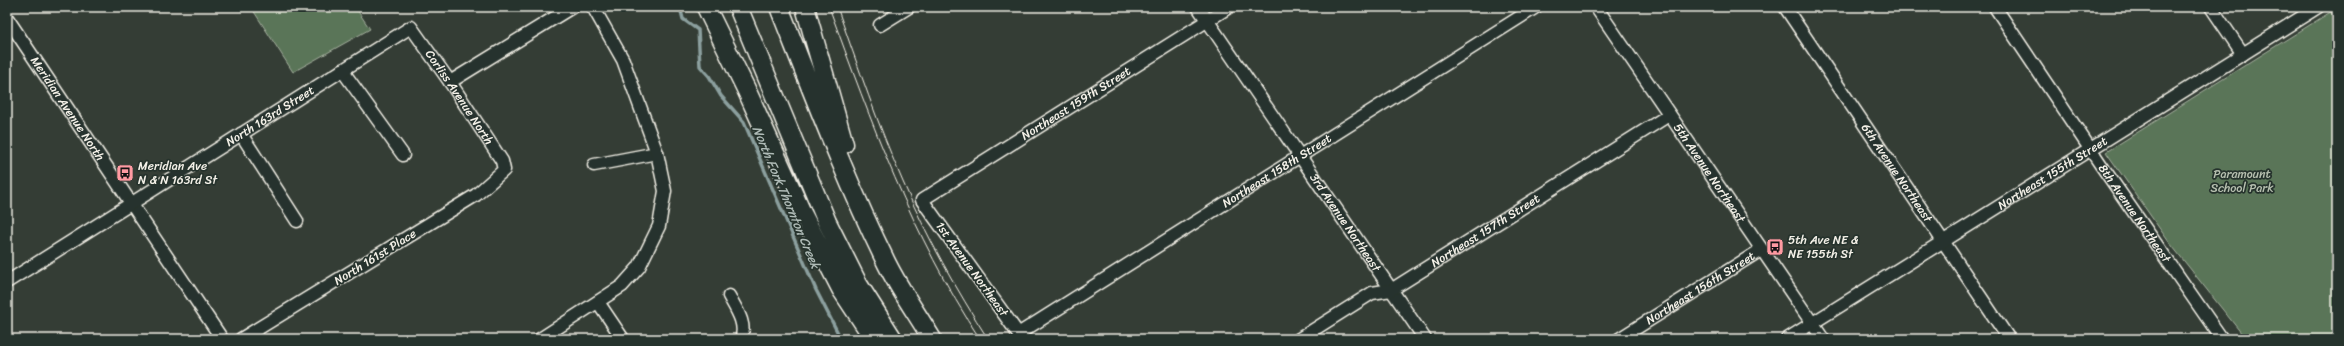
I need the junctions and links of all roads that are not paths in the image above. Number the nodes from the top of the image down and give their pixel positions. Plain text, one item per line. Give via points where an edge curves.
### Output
1 (572, 7) edge
2 (593, 7) edge
3 (706, 7) edge
4 (738, 7) edge
5 (779, 7) edge
6 (805, 7) edge
7 (908, 7) edge
8 (1198, 7) edge
9 (1229, 7) edge
10 (1536, 7) edge
11 (1596, 7) edge
12 (1785, 7) edge
13 (1995, 7) edge
14 (2211, 7) edge
15 (2318, 7) edge
16 (8, 20) edge
17 (1207, 21) junction
18 (880, 25) dead end
19 (411, 27) joint
20 (2243, 54) junction
21 (342, 70) junction
22 (450, 82) junction
23 (1669, 115) junction
24 (241, 134) junction
25 (2090, 149) junction
26 (657, 154) junction
27 (404, 155) dead end
28 (1300, 156) junction
29 (594, 165) dead end
30 (504, 170) joint
31 (922, 200) joint
32 (132, 202) junction
33 (865, 217) junction
34 (297, 221) dead end
35 (1943, 242) junction
36 (1761, 250) junction
37 (7, 282) edge
38 (1391, 290) junction
39 (729, 296) dead end
40 (598, 302) junction
41 (1812, 324) junction
42 (1020, 337) edge
43 (222, 339) edge
44 (241, 339) edge
45 (540, 339) edge
46 (624, 339) edge
47 (741, 339) edge
48 (874, 339) edge
49 (893, 339) edge
50 (932, 339) edge
51 (1299, 339) edge
52 (1425, 339) edge
53 (1619, 339) edge
54 (1787, 339) edge
55 (1823, 339) edge
56 (2009, 339) edge
57 (2222, 339) edge

1 - 22 street
2 - 26 street via 623,60
3 - 48 highway via 802,213 841,289
4 - 49 highway via 827,222 858,284
5 - 33 highway via 846,176
6 - 33 highway
7 - 18 street
8 - 17 street, 3rd Avenue Northeast
9 - 17 street, Northeast 159th Street
10 - 28 street, Northeast 158th Street
11 - 23 street, 5th Avenue Northeast
12 - 35 street, 6th Avenue Northeast
13 - 25 street, 8th Avenue Northeast
14 - 20 street
15 - 20 street, Northeast 155th Street
16 - 32 street, Meridian Avenue North
17 - 28 street, 3rd Avenue Northeast
17 - 31 street, Northeast 159th Street
19 - 21 street, North 163rd Street
19 - 22 street, Corliss Avenue North
20 - 25 street, Northeast 155th Street
21 - 24 street, North 163rd Street
21 - 27 street
22 - 30 street, Corliss Avenue North via 502,161
23 - 36 street, 5th Avenue Northeast
23 - 38 street, Northeast 157th Street
24 - 32 street, North 163rd Street
24 - 34 street
25 - 35 street, Northeast 155th Street
25 - 57 street, 8th Avenue Northeast
26 - 29 street
26 - 40 street via 665,191 659,226 639,267 622,286
28 - 38 street, 3rd Avenue Northeast
28 - 42 street, Northeast 158th Street
30 - 44 street, North 161st Place via 476,194
31 - 42 street, 1st Avenue Northeast
32 - 37 street, North 163rd Street
32 - 43 street, Meridian Avenue North
33 - 50 highway via 888,265
35 - 41 street, Northeast 155th Street
35 - 56 street, 6th Avenue Northeast
36 - 41 street, 5th Avenue Northeast
36 - 53 street, Northeast 156th Street
38 - 51 street, Northeast 157th Street via 1372,293
38 - 52 street, 3rd Avenue Northeast
39 - 47 street via 741,317
40 - 45 street
40 - 46 street
41 - 54 street, Northeast 155th Street
41 - 55 street, 5th Avenue Northeast

